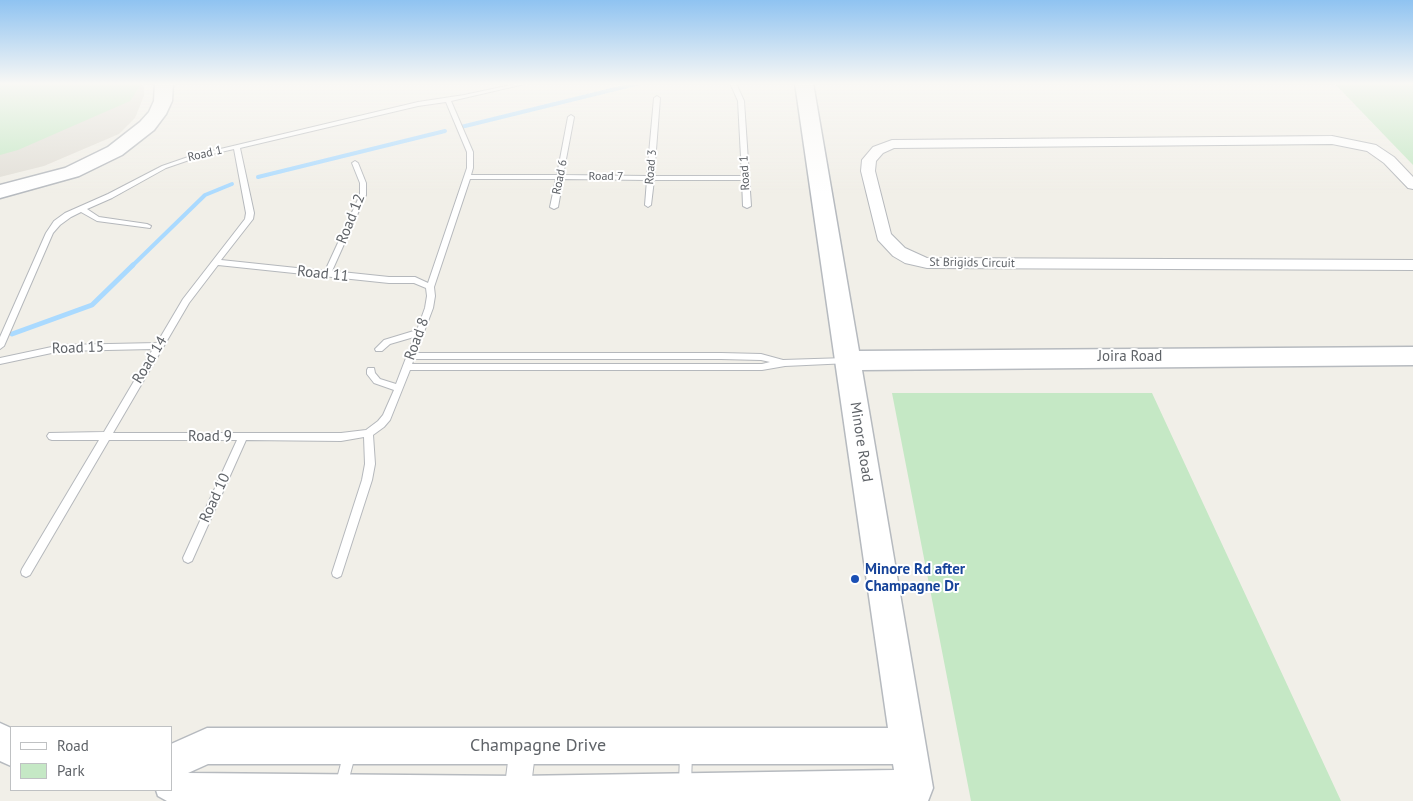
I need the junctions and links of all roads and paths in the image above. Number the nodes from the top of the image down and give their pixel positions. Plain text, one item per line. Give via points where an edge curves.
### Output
1 (151, 120) edge
2 (349, 120) edge
3 (457, 120) edge
4 (571, 120) edge
5 (655, 120) edge
6 (742, 120) edge
7 (810, 120) edge
8 (237, 147) junction
9 (355, 163) dead end
10 (468, 177) junction
11 (560, 177) junction
12 (650, 177) junction
13 (745, 178) junction
14 (1413, 185) edge
15 (0, 192) edge
16 (648, 205) dead end
17 (746, 206) dead end
18 (554, 207) dead end
19 (81, 209) junction
20 (148, 226) dead end
21 (215, 262) junction
22 (1413, 265) edge
23 (327, 274) junction
24 (430, 287) junction
25 (419, 332) junction
26 (0, 346) edge
27 (158, 346) junction
28 (379, 349) dead end
29 (411, 356) junction
30 (721, 356) junction
31 (1413, 356) edge
32 (0, 361) edge
33 (848, 361) junction
34 (785, 363) junction
35 (407, 367) junction
36 (721, 367) junction
37 (371, 370) dead end
38 (399, 388) junction
39 (368, 433) junction
40 (52, 436) dead end
41 (105, 436) junction
42 (243, 438) junction
43 (188, 558) dead end
44 (26, 572) dead end
45 (337, 573) dead end
46 (352, 746) junction
47 (524, 746) junction
48 (686, 746) junction
49 (909, 746) junction
50 (172, 762) edge
51 (172, 784) edge
52 (685, 792) junction
53 (339, 793) junction
54 (916, 794) edge
55 (516, 798) edge

1 - 15 street via 115,151 72,172
2 - 8 lane, Road 1
3 - 10 lane, Road 8 via 470,152
4 - 11 lane, Road 6
5 - 12 lane, Road 3
6 - 13 lane, Road 1
7 - 33 street, Minore Road
8 - 19 lane, Road 1 via 172,163
8 - 21 lane, Road 14 via 250,216
9 - 23 lane, Road 12 via 363,183 363,195
10 - 11 lane, Road 7
10 - 24 lane, Road 8
11 - 12 lane, Road 7
11 - 18 lane, Road 6
12 - 13 lane, Road 7
12 - 16 lane, Road 3
13 - 17 lane, Road 1
14 - 22 street, St Brigids Circuit via 1389,160 1371,148 1332,140 892,144 878,150 869,160 868,171 884,236 898,252 927,263
19 - 20 lane via 97,219
19 - 26 lane, Road 1 via 62,219 50,232
21 - 23 lane, Road 11
21 - 27 lane, Road 14
23 - 24 lane, Road 11 via 415,280
24 - 25 lane, Road 8 via 430,302
25 - 28 lane via 387,342
25 - 29 lane, Road 8
27 - 32 lane, Road 15 via 61,348
27 - 41 lane, Road 14
29 - 30 lane
29 - 35 lane, Road 8
30 - 34 lane via 761,357
30 - 36 lane
31 - 33 street, Joira Road
33 - 34 lane
33 - 49 street, Minore Road
34 - 36 lane via 762,367
35 - 36 lane
35 - 38 lane, Road 8
37 - 38 lane via 376,381
38 - 39 lane, Road 8 via 387,417
39 - 42 lane, Road 9 via 341,437
39 - 45 lane via 370,464 367,480
40 - 41 lane, Road 9
41 - 42 lane, Road 9
41 - 44 lane, Road 14
42 - 43 lane, Road 10
46 - 47 street, Champagne Drive
46 - 50 street, Champagne Drive via 207,746
46 - 53 lane
47 - 48 street, Champagne Drive
47 - 55 street
48 - 49 street, Champagne Drive
48 - 52 lane
49 - 54 street, Minore Road
51 - 53 street via 187,792
52 - 54 street
52 - 55 street
53 - 55 street

